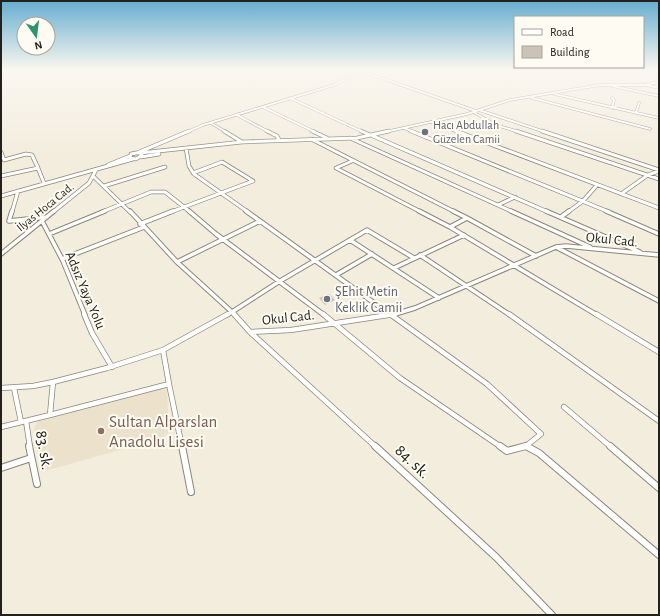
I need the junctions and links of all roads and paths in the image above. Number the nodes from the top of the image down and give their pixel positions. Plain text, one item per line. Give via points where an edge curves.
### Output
1 (290, 98) joint
2 (439, 98) edge
3 (525, 98) edge
4 (533, 98) edge
5 (571, 98) edge
6 (612, 98) dead end
7 (639, 102) dead end
8 (263, 106) junction
9 (612, 108) junction
10 (477, 111) junction
11 (636, 113) junction
12 (237, 115) junction
13 (659, 118) edge
14 (431, 122) junction
15 (211, 123) junction
16 (404, 128) junction
17 (650, 129) dead end
18 (371, 135) junction
19 (311, 138) junction
20 (328, 138) junction
21 (350, 138) junction
22 (279, 140) junction
23 (242, 142) junction
24 (186, 148) junction
25 (167, 151) junction
26 (1, 152) edge
27 (139, 153) junction
28 (130, 156) junction
29 (141, 157) junction
30 (133, 159) junction
31 (3, 160) edge
32 (352, 161) junction
33 (38, 168) junction
34 (165, 168) dead end
35 (101, 169) junction
36 (96, 170) junction
37 (659, 171) edge
38 (193, 173) junction
39 (648, 175) junction
40 (1, 176) edge
41 (94, 177) junction
42 (659, 179) edge
43 (44, 183) junction
44 (597, 184) junction
45 (104, 186) junction
46 (18, 191) junction
47 (222, 194) junction
48 (621, 194) junction
49 (1, 196) edge
50 (516, 197) junction
51 (583, 201) junction
52 (122, 204) junction
53 (498, 205) junction
54 (184, 207) junction
55 (659, 208) edge
56 (48, 217) junction
57 (562, 217) junction
58 (467, 218) junction
59 (260, 221) junction
60 (42, 222) junction
61 (140, 224) junction
62 (144, 227) junction
63 (450, 227) junction
64 (49, 234) junction
65 (659, 234) edge
66 (464, 236) junction
67 (224, 239) junction
68 (350, 240) junction
69 (556, 247) junction
70 (592, 248) junction
71 (2, 252) edge
72 (372, 254) junction
73 (644, 254) junction
74 (659, 255) edge
75 (420, 256) junction
76 (536, 256) junction
77 (414, 258) junction
78 (62, 259) junction
79 (316, 260) junction
80 (177, 262) junction
81 (515, 265) junction
82 (394, 268) junction
83 (336, 275) junction
84 (280, 281) junction
85 (468, 286) junction
86 (439, 298) junction
87 (659, 301) edge
88 (232, 312) junction
89 (392, 315) junction
90 (335, 323) junction
91 (250, 332) junction
92 (163, 350) junction
93 (659, 352) edge
94 (112, 366) junction
95 (53, 382) junction
96 (169, 384) junction
97 (1, 388) edge
98 (14, 388) junction
99 (564, 407) dead end
100 (50, 415) junction
101 (659, 421) edge
102 (24, 422) junction
103 (1, 427) edge
104 (526, 446) junction
105 (31, 458) junction
106 (1, 468) edge
107 (37, 484) dead end
108 (659, 488) edge
109 (190, 492) dead end
110 (659, 555) edge
111 (552, 615) edge

1 - 8 street
1 - 18 street
2 - 10 street
3 - 10 street
4 - 17 street
5 - 9 street
6 - 9 street
7 - 11 street
8 - 12 street
8 - 20 street
9 - 11 street
10 - 14 street
10 - 37 street
10 - 39 street via 475,113 503,129 510,129
11 - 13 street
12 - 15 street
12 - 22 street via 277,136
14 - 16 street
14 - 44 street
15 - 23 street
15 - 27 street via 178,134
16 - 18 street
16 - 51 street
18 - 21 street
18 - 50 street
19 - 20 street
19 - 22 street
19 - 32 street
20 - 21 street
21 - 53 street
22 - 23 street
23 - 24 street
24 - 25 street
24 - 38 street
25 - 27 street
25 - 29 street
26 - 31 street
27 - 28 street
27 - 29 street
28 - 30 street
28 - 35 street
29 - 30 street
30 - 35 street
31 - 33 street via 26,154 32,155
32 - 58 street
32 - 63 street via 336,168
33 - 40 street
33 - 43 street
34 - 45 street
35 - 36 street
36 - 41 street
36 - 43 street
37 - 39 street
38 - 47 street
38 - 47 street via 222,162 253,181
39 - 42 street
39 - 48 street
41 - 45 street, Okul Cad.
41 - 56 street, İlyas Hoca Cad.
43 - 46 street
44 - 48 street
44 - 51 street
45 - 52 street, Okul Cad.
46 - 49 street
46 - 56 street via 9,221
47 - 54 street
47 - 59 street
48 - 55 street
50 - 53 street
50 - 57 street
51 - 57 street
51 - 65 street
52 - 54 street via 158,191 166,193
52 - 61 street, Okul Cad.
52 - 64 street
53 - 70 street
54 - 61 street
54 - 67 street
56 - 60 street, İlyas Hoca Cad.
57 - 73 street
58 - 63 street
58 - 76 street
59 - 67 street
59 - 79 street
60 - 64 street, Adsız Yaya Yolu
60 - 71 street, İlyas Hoca Cad.
61 - 62 street, Okul Cad.
62 - 78 street
62 - 80 street, Okul Cad.
63 - 66 street
64 - 78 street, Adsız Yaya Yolu
66 - 75 street
66 - 81 street
67 - 80 street
67 - 84 street
68 - 72 street
68 - 77 street via 367,230
68 - 79 street
69 - 70 street, Okul Cad.
69 - 76 street, Okul Cad.
69 - 87 street
70 - 73 street, Okul Cad.
72 - 82 street
72 - 83 street
73 - 74 street, Okul Cad.
75 - 77 street
75 - 85 street
76 - 81 street, Okul Cad.
77 - 82 street
78 - 94 street, Adsız Yaya Yolu via 92,333
79 - 83 street
79 - 84 street
80 - 88 street, Okul Cad.
81 - 85 street, Okul Cad.
81 - 93 street
82 - 86 street
83 - 89 street
84 - 88 street
84 - 90 street
85 - 86 street, Okul Cad.
85 - 101 street
86 - 89 street, Okul Cad.
88 - 91 street, Okul Cad.
88 - 92 street
89 - 90 street, Okul Cad.
89 - 104 street via 487,384 541,434
90 - 91 street, Okul Cad. via 291,330
90 - 104 street via 400,378 507,451
91 - 111 street, 84. sk. via 496,557
92 - 94 street
92 - 96 street
94 - 95 street
95 - 98 street
95 - 100 street
96 - 100 street
96 - 109 street
97 - 98 street
98 - 102 street, 83. sk.
99 - 108 street
100 - 102 street
102 - 103 street
102 - 105 street, 83. sk.
104 - 110 street via 539,453
105 - 106 street
105 - 107 street, 83. sk.

